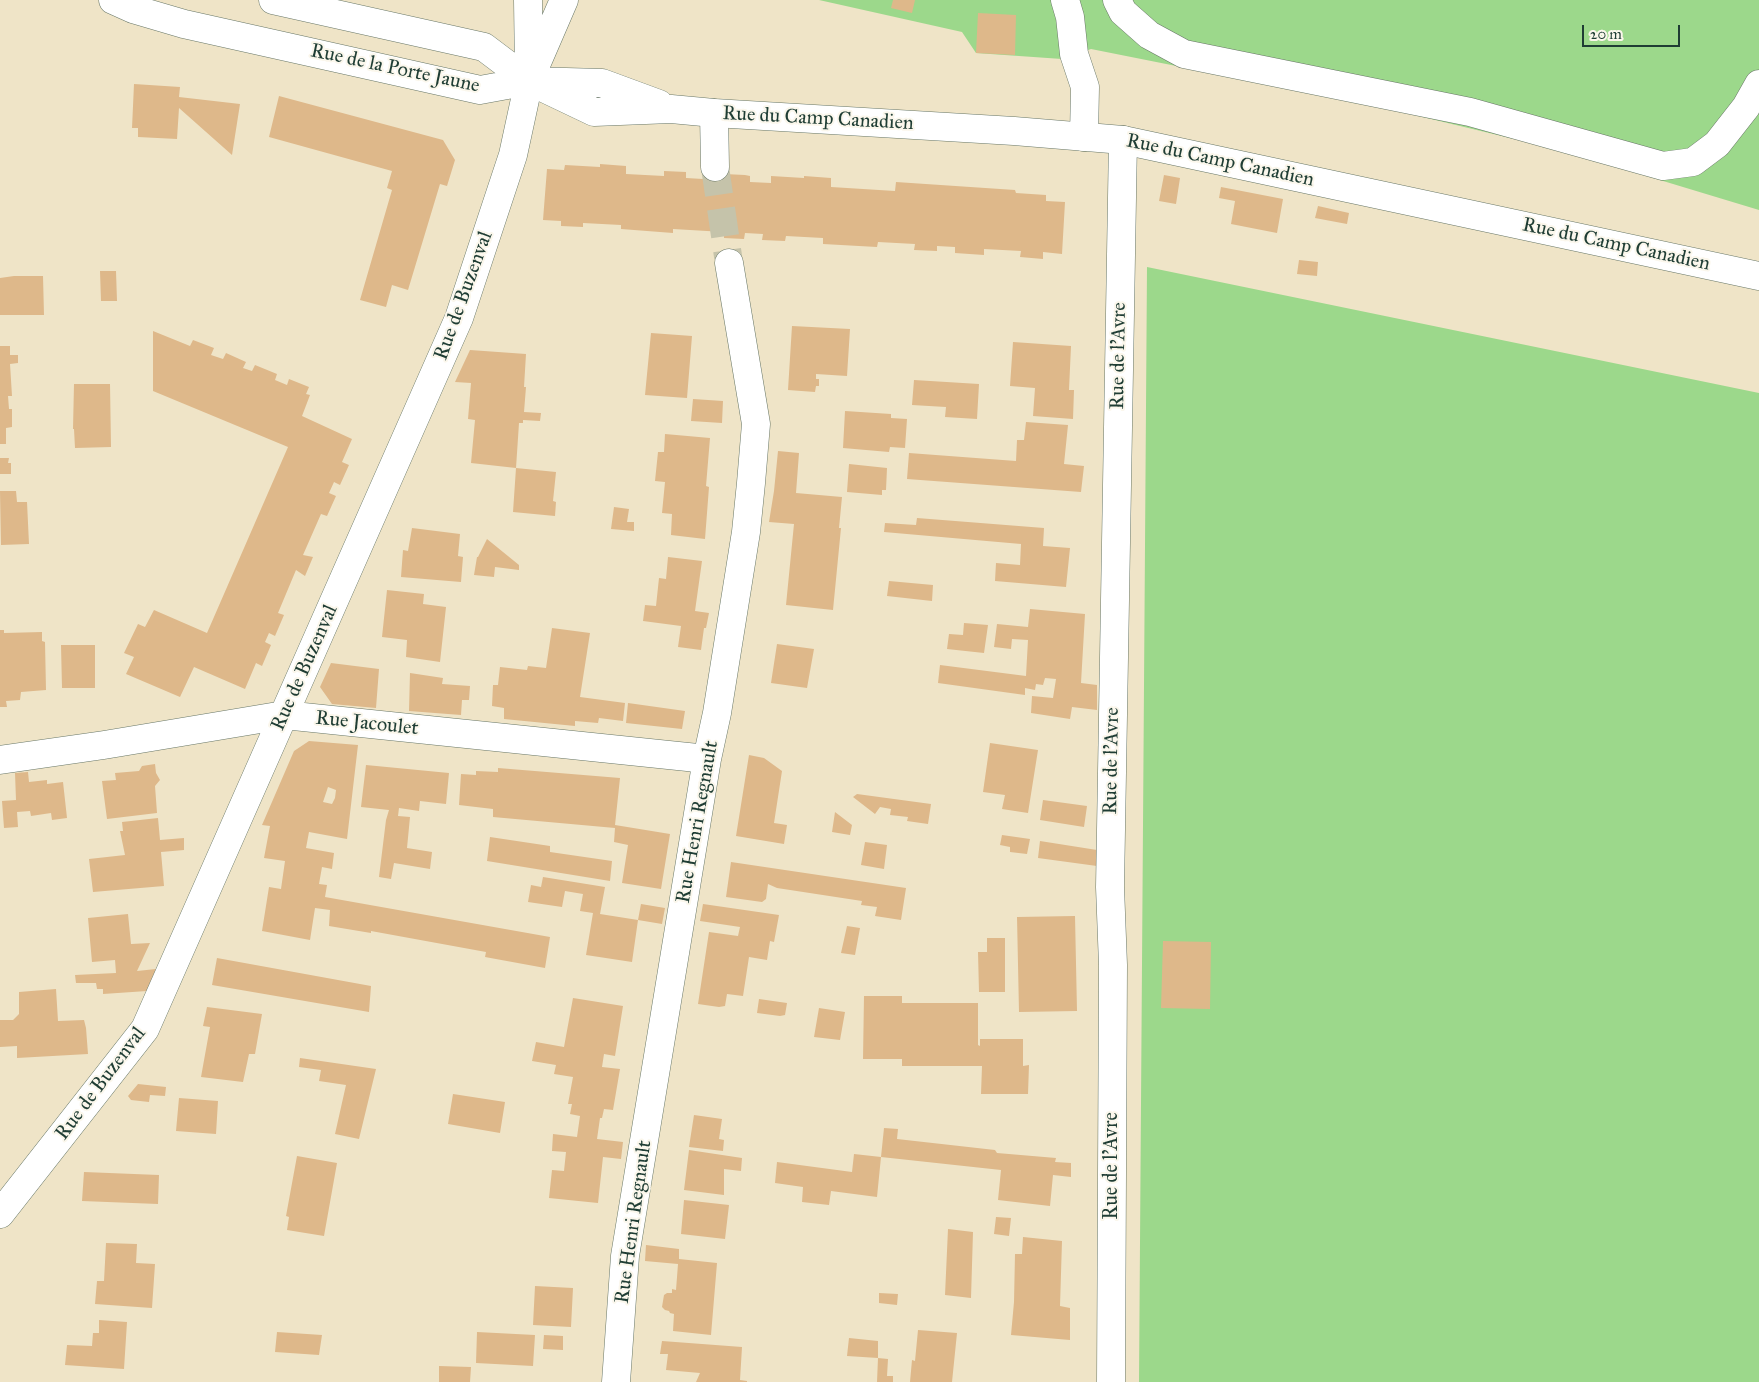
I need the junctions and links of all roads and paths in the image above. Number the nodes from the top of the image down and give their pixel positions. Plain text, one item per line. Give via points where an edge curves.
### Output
1 (113, 0) edge
2 (272, 0) edge
3 (528, 0) edge
4 (564, 0) edge
5 (1065, 0) edge
6 (1117, 0) edge
7 (529, 81) junction
8 (1759, 84) edge
9 (1753, 110) edge
10 (714, 113) junction
11 (1084, 137) junction
12 (1123, 140) junction
13 (715, 167) tunnel mouth
14 (729, 263) tunnel mouth
15 (1759, 276) edge
16 (284, 715) junction
17 (707, 759) junction
18 (0, 760) edge
19 (0, 1214) edge
20 (616, 1382) edge
21 (1111, 1382) edge

1 - 7 street, Rue de la Porte Jaune via 184,24 480,90
2 - 7 street, Rue de la Porte Jaune via 484,47
3 - 7 street, Rue de Buzenval
4 - 7 street, Rue de Buzenval
5 - 11 street via 1074,54 1086,87
6 - 9 street via 1123,12 1149,35 1184,54 1470,112 1663,166 1693,162
7 - 10 street, Rue du Camp Canadien via 594,112 672,108
7 - 16 street, Rue de Buzenval via 513,156 459,318
8 - 9 street
10 - 11 street, Rue du Camp Canadien
10 - 13 street
11 - 12 street, Rue du Camp Canadien
12 - 15 street, Rue du Camp Canadien
12 - 21 street, Rue de l'Avre via 1110,887 1113,964
14 - 17 street, Rue Henri Regnault via 756,424 746,532
16 - 17 street, Rue Jacoulet
16 - 18 street, Rue Jacoulet
16 - 19 street, Rue de Buzenval via 145,1029
17 - 20 street, Rue Henri Regnault via 625,1256

